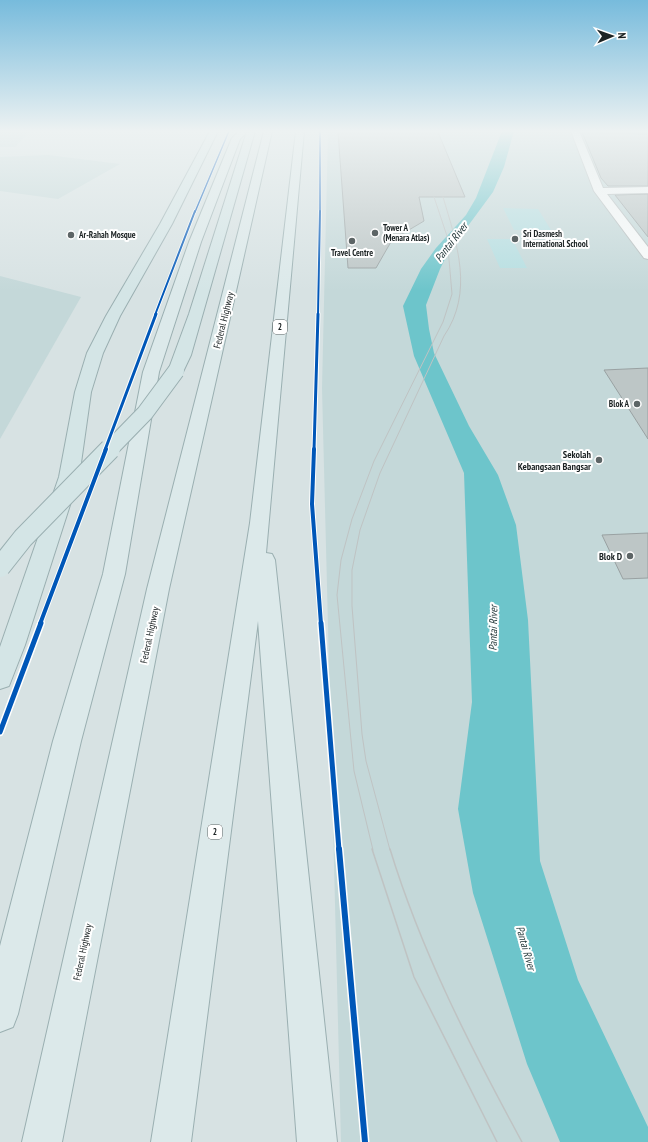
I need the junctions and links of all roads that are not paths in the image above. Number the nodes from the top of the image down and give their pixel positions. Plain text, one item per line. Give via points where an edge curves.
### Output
1 (186, 184) edge
2 (217, 184) edge
3 (234, 184) edge
4 (255, 184) edge
5 (295, 184) edge
6 (597, 184) edge
7 (599, 190) junction
8 (648, 190) edge
9 (648, 254) edge
10 (260, 523) junction
11 (0, 566) edge
12 (0, 678) edge
13 (1, 1008) edge
14 (42, 1142) edge
15 (170, 1142) edge
16 (317, 1142) edge

1 - 12 highway, bridge via 95,353 83,392 69,477 14,645
2 - 13 highway via 151,372 114,574 67,741
3 - 11 highway, bridge via 196,314 176,371 146,413 23,538
4 - 14 highway, Federal Highway via 158,589
5 - 10 highway, 2
6 - 7 street
7 - 8 street
7 - 9 street
10 - 15 highway, 2
10 - 16 highway

